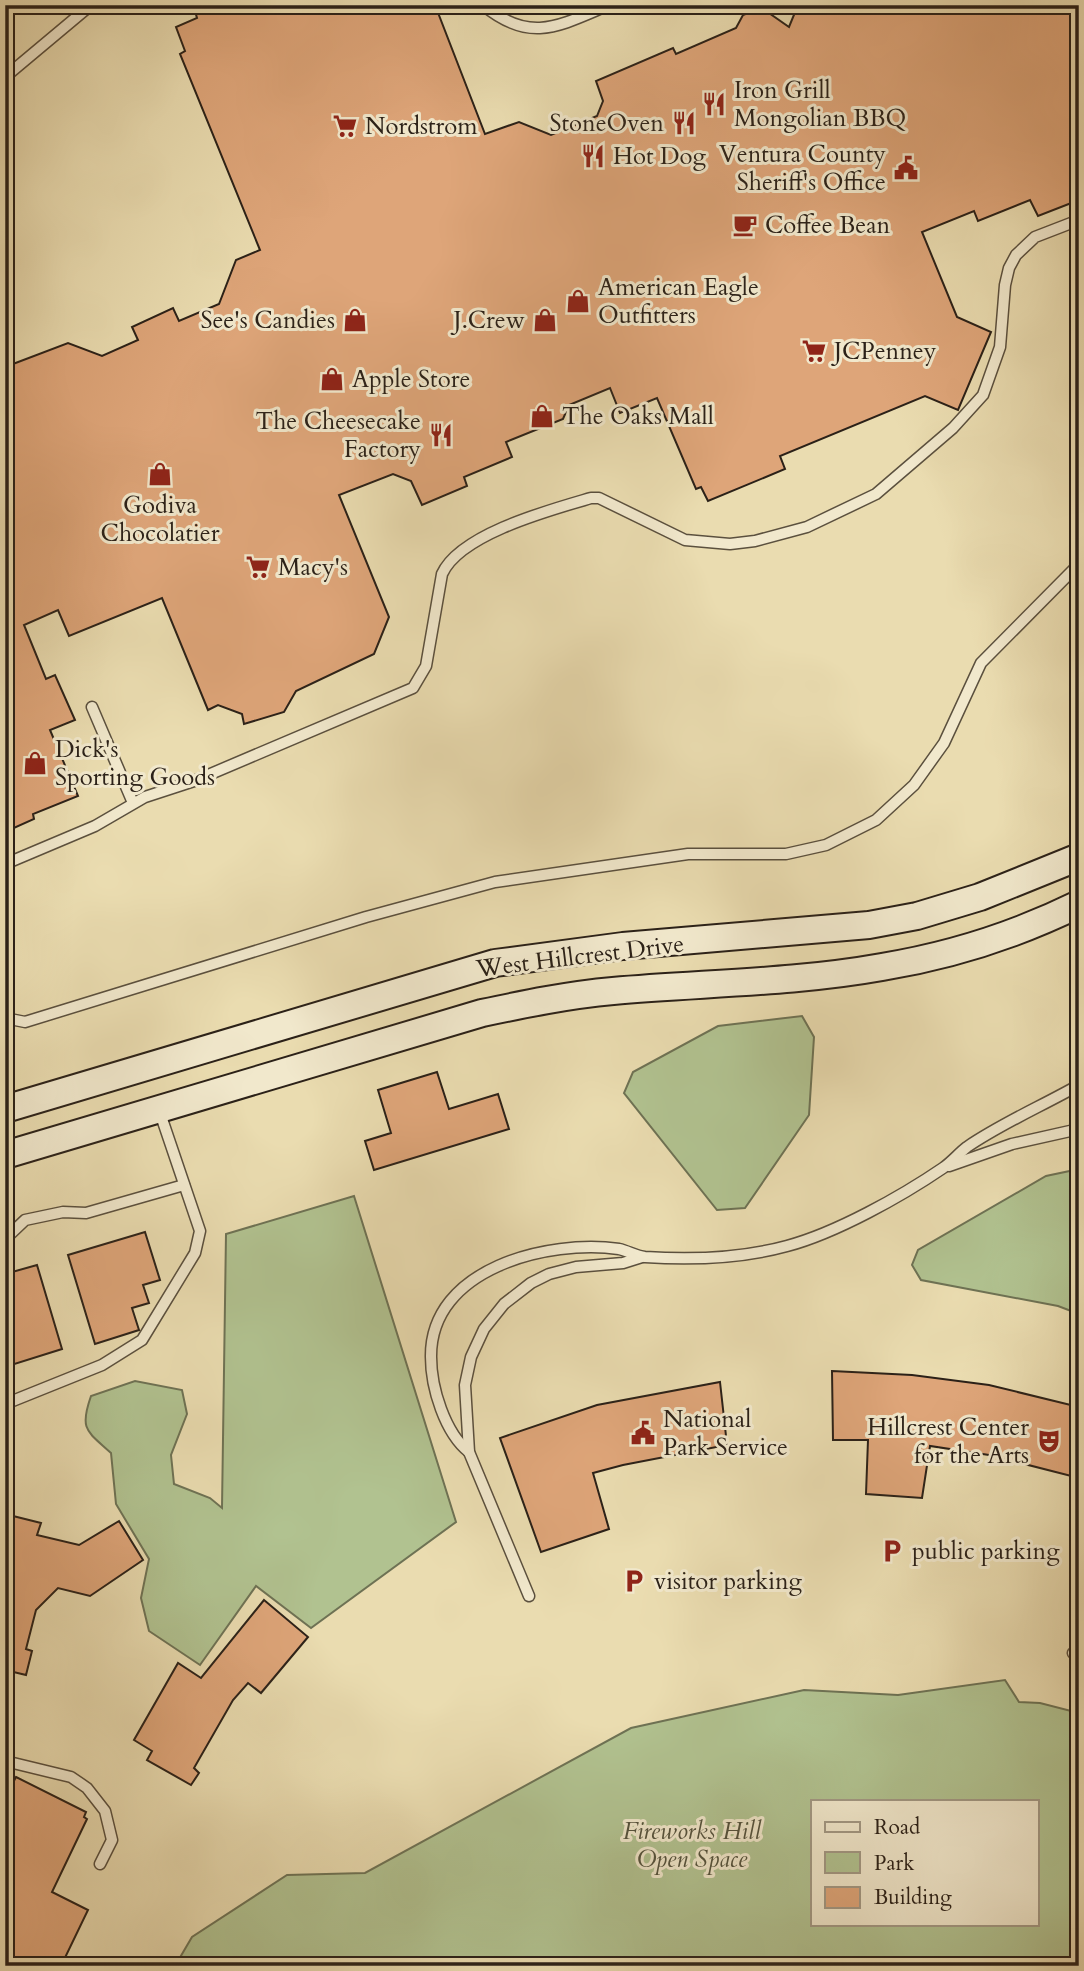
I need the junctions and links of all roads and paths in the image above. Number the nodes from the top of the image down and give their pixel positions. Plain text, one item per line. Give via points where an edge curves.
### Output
1 (91, 5) edge
2 (483, 5) edge
3 (609, 5) edge
4 (5, 77) edge
5 (1079, 220) edge
6 (1079, 564) edge
7 (92, 707) dead end
8 (133, 803) junction
9 (1079, 857) edge
10 (5, 864) edge
11 (1079, 904) edge
12 (5, 1018) edge
13 (1079, 1085) edge
14 (5, 1108) edge
15 (159, 1109) junction
16 (1079, 1129) edge
17 (5, 1155) edge
18 (945, 1167) junction
19 (184, 1185) junction
20 (5, 1239) edge
21 (642, 1257) junction
22 (5, 1404) edge
23 (470, 1452) junction
24 (529, 1596) dead end
25 (5, 1761) edge
26 (100, 1864) dead end

1 - 4 lane
2 - 3 lane via 505,21 541,30
5 - 8 lane via 1035,237 1016,255 1005,285 1000,347 983,396 876,494 807,527 730,544 685,540 599,498 536,515 458,551 448,561 426,666 413,688
6 - 12 lane via 981,663 944,743 914,785 876,820 826,845 786,854 670,856 495,882 25,1022
7 - 8 lane
8 - 10 lane via 94,826
9 - 14 main road, West Hillcrest Drive via 979,897 869,925 609,947 495,963
11 - 15 main road, West Hillcrest Drive via 994,939 883,967 545,999
13 - 18 lane via 967,1147
15 - 17 main road, West Hillcrest Drive
15 - 19 lane
16 - 18 lane via 1012,1144
18 - 21 lane via 846,1223 787,1246 742,1254
19 - 20 lane via 86,1213 64,1212 25,1220
19 - 22 lane via 200,1231 199,1242 142,1340 102,1365
21 - 23 lane via 549,1274 504,1304 484,1329 471,1357 465,1385
21 - 23 lane via 620,1250 564,1250 528,1256 483,1272 449,1302 432,1338 432,1379 459,1444
23 - 24 lane
25 - 26 lane via 71,1777 87,1787 105,1811 112,1840

